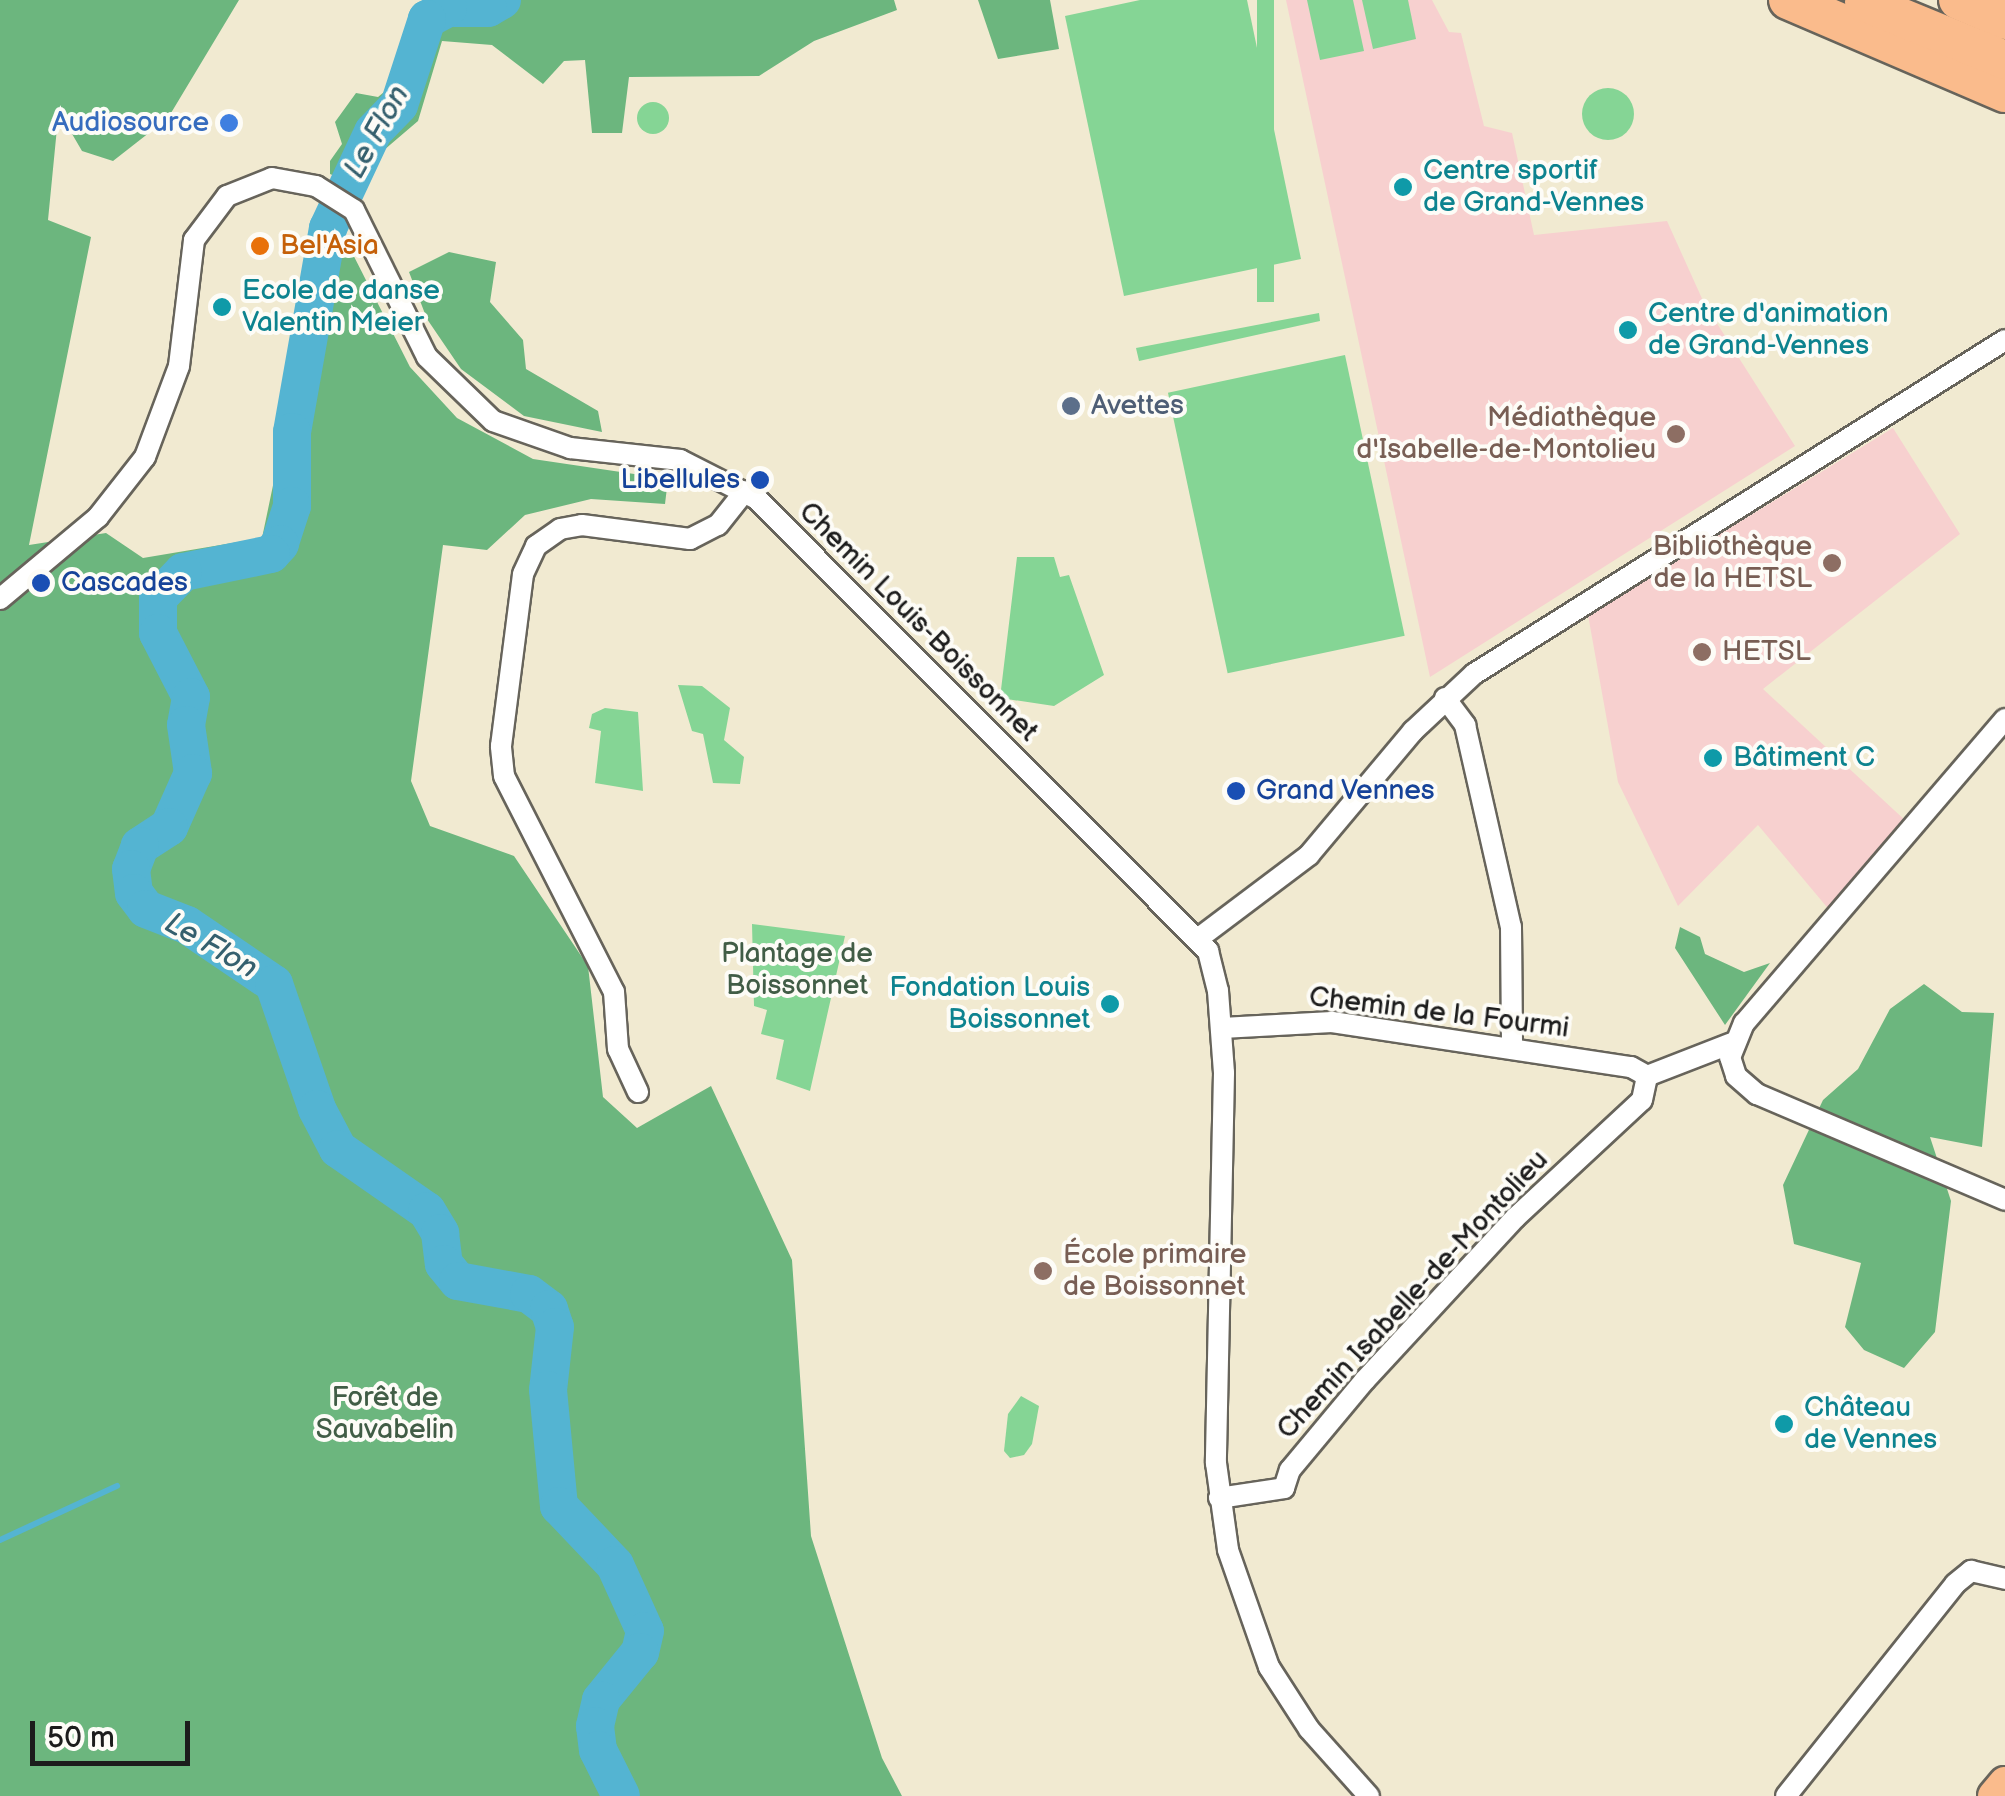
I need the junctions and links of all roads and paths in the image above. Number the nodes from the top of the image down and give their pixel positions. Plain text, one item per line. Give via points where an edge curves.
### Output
1 (1788, 0) edge
2 (1858, 0) edge
3 (1958, 0) edge
4 (2005, 20) edge
5 (2005, 60) edge
6 (2005, 93) edge
7 (2005, 340) edge
8 (745, 491) junction
9 (0, 598) edge
10 (1445, 698) junction
11 (2005, 719) edge
12 (1199, 938) junction
13 (1222, 1028) junction
14 (1732, 1043) junction
15 (1512, 1048) junction
16 (1647, 1076) junction
17 (638, 1092) dead end
18 (2005, 1200) edge
19 (1219, 1498) junction
20 (2005, 1579) edge
21 (2005, 1782) edge
22 (1369, 1796) edge
23 (1786, 1796) edge
24 (1994, 1796) edge

1 - 6 highway
2 - 5 highway
3 - 4 highway
7 - 10 street via 1496,658
8 - 9 street, Chemin Louis-Boissonnet via 680,460 538,441 469,404 426,356 354,210 316,186 260,180 226,196 194,240 179,366 157,434 98,517
8 - 12 street, Chemin Louis-Boissonnet
8 - 17 street via 718,526 690,539 582,525 560,529 536,546 523,574 504,776 614,992 618,1049
10 - 12 street via 1328,837
10 - 15 street via 1465,725 1511,927
11 - 14 street
12 - 13 street, Chemin Louis-Boissonnet via 1214,968
13 - 15 street, Chemin de la Fourmi via 1332,1022
13 - 19 street, Chemin Louis-Boissonnet
14 - 16 street
14 - 18 street via 1732,1068 1757,1094
15 - 16 street, Chemin de la Fourmi via 1630,1066
16 - 19 street, Chemin Isabelle-de-Montolieu via 1642,1100 1514,1218 1365,1380 1290,1470 1284,1488
19 - 22 street, Chemin Louis-Boissonnet via 1232,1568 1269,1667 1310,1729
20 - 23 street via 1971,1571 1955,1584
21 - 24 main road

